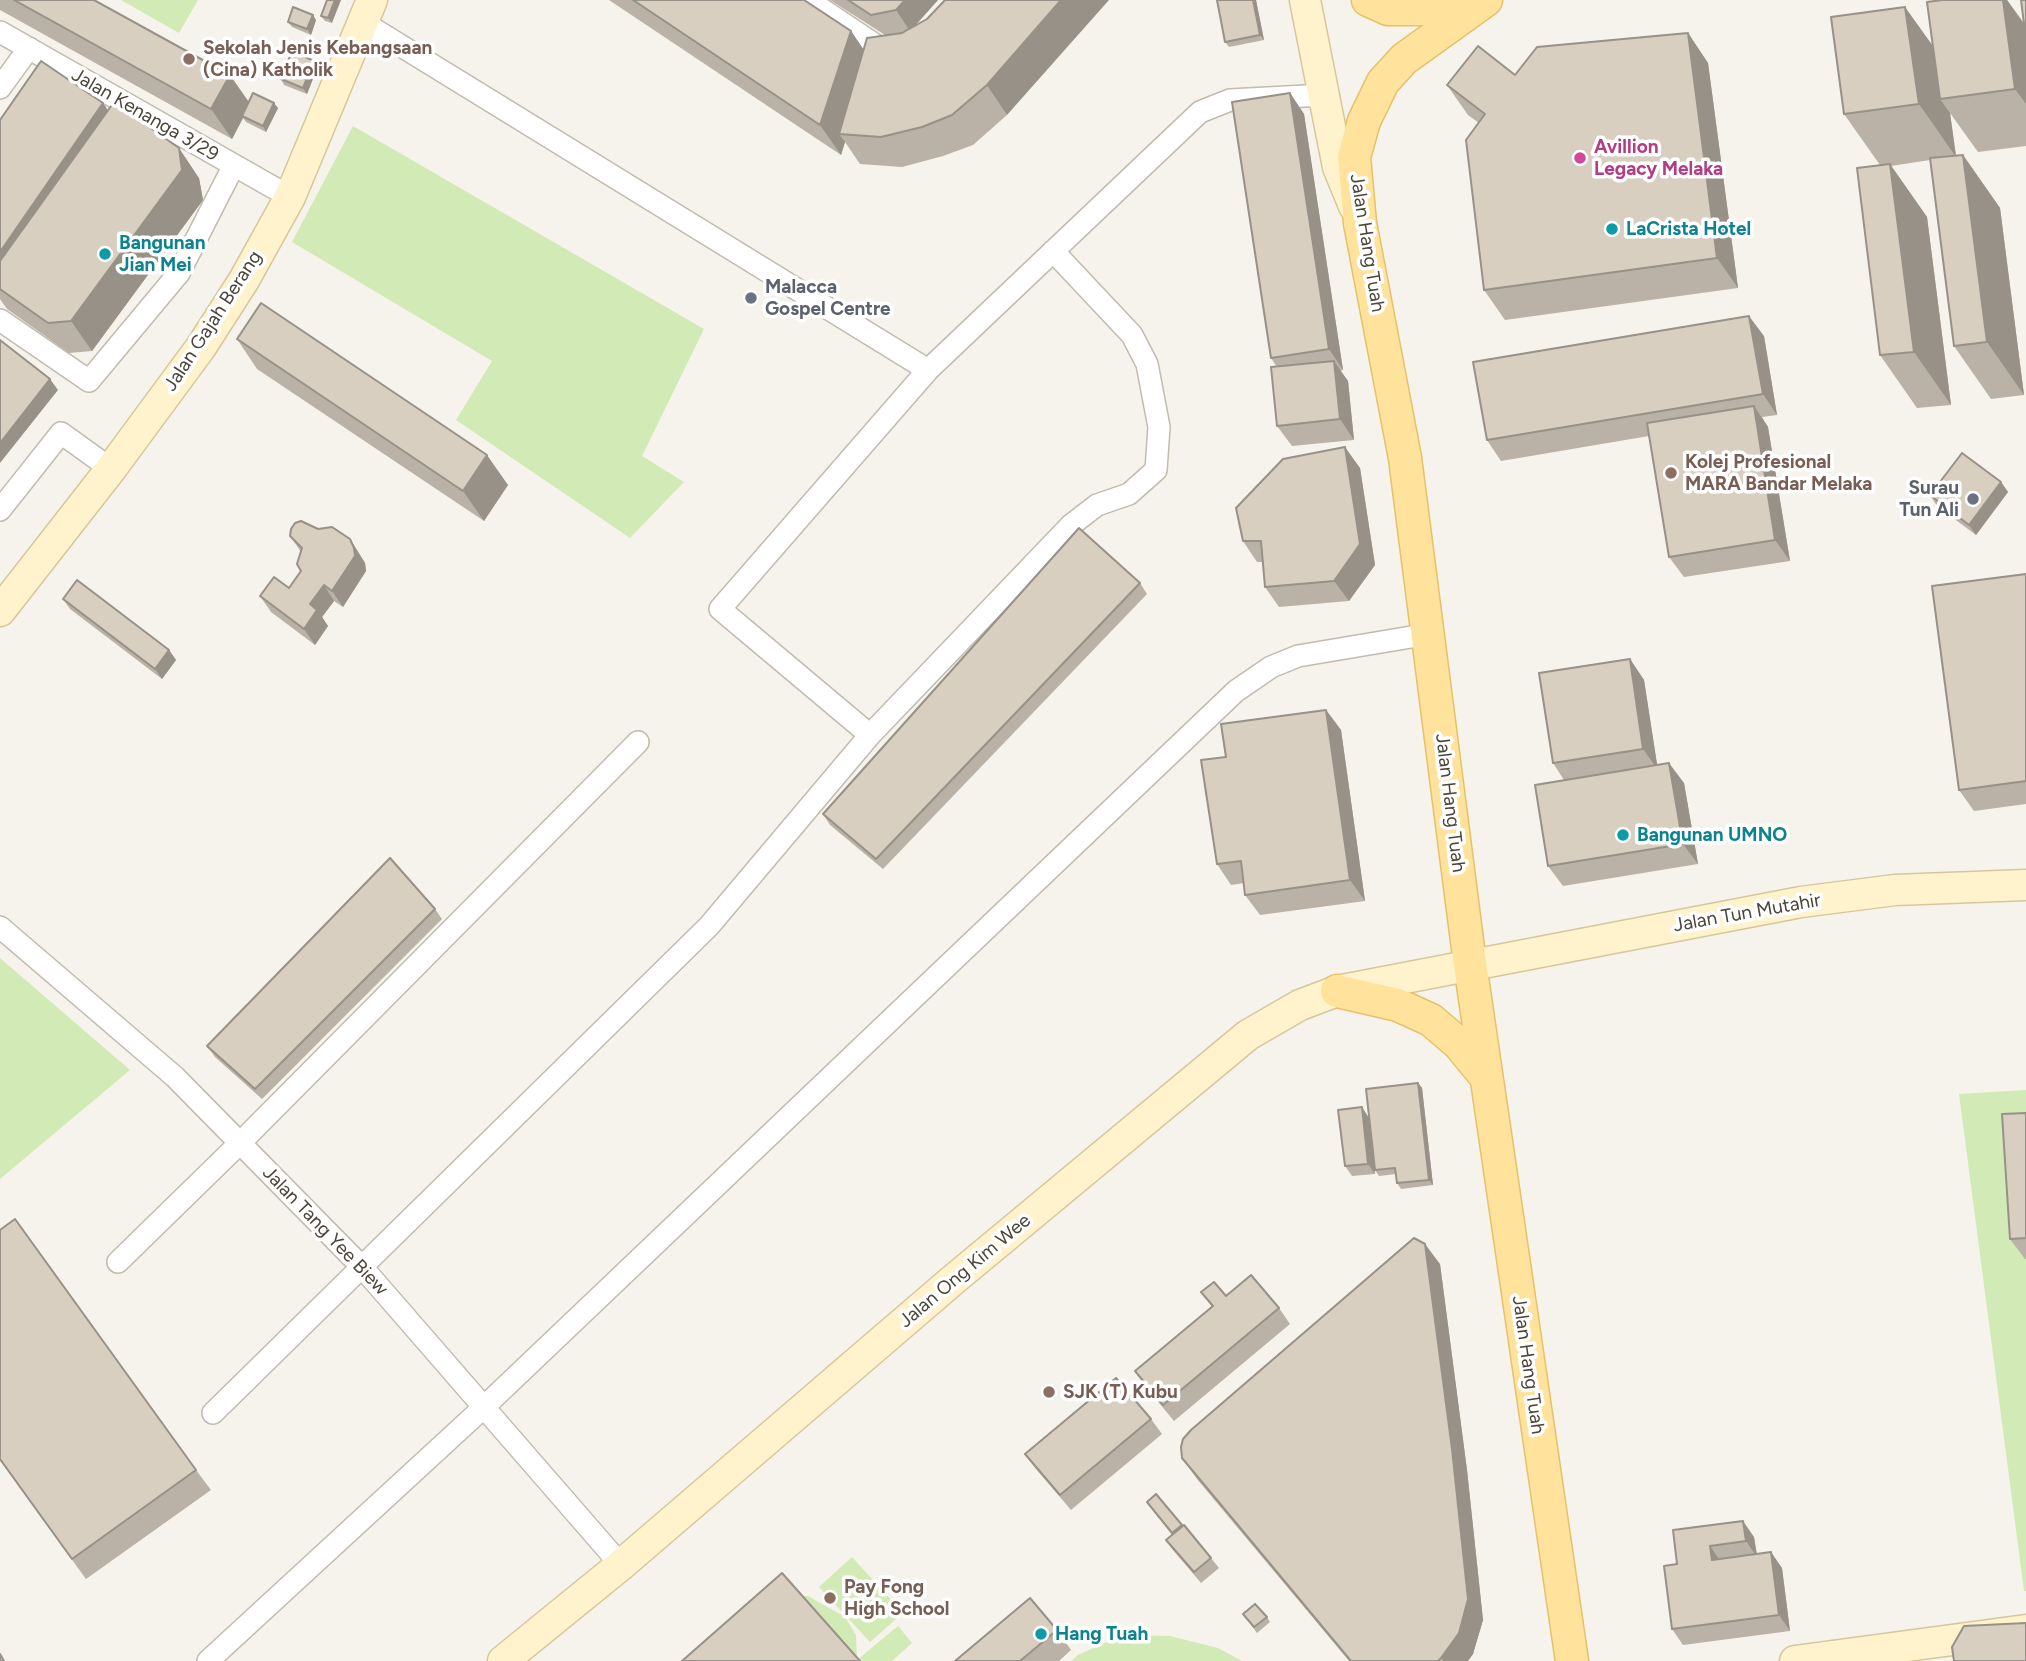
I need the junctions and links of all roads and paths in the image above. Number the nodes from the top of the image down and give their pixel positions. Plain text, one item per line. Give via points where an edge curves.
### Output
1 (808, 0) edge
2 (1305, 0) edge
3 (1368, 0) edge
4 (1484, 0) edge
5 (368, 11) edge
6 (0, 32) edge
7 (29, 48) junction
8 (906, 52) edge
9 (0, 88) edge
10 (1324, 95) junction
11 (234, 166) junction
12 (290, 197) junction
13 (1360, 223) junction
14 (1053, 251) junction
15 (0, 320) edge
16 (928, 370) junction
17 (111, 469) junction
18 (0, 510) edge
19 (0, 611) edge
20 (1429, 635) junction
21 (870, 735) junction
22 (638, 742) dead end
23 (2026, 885) edge
24 (0, 927) edge
25 (1470, 964) junction
26 (1337, 991) junction
27 (1486, 1078) junction
28 (240, 1143) junction
29 (118, 1262) dead end
30 (362, 1267) junction
31 (484, 1407) junction
32 (213, 1413) dead end
33 (621, 1565) junction
34 (2026, 1630) edge
35 (208, 1661) edge
36 (503, 1661) edge
37 (1572, 1661) edge
38 (1795, 1661) edge

1 - 8 street via 886,52
2 - 10 main road
3 - 4 main road via 1388,9 1438,9
4 - 13 main road, Jalan Hang Tuah via 1404,59 1383,82 1364,121 1354,157
5 - 12 main road, Jalan Gajah Berang
5 - 16 street
6 - 7 street, Jalan Kenanga 3/29
7 - 9 street
7 - 11 street, Jalan Kenanga 3/29
10 - 13 main road via 1338,167
10 - 14 street via 1230,100 1200,112
11 - 12 street, Jalan Kenanga 3/29
11 - 15 street via 179,273 89,381
12 - 17 main road, Jalan Gajah Berang via 201,347
13 - 20 main road, Jalan Hang Tuah via 1405,458
14 - 16 street
14 - 21 street via 1132,335 1147,364 1159,427 1156,470 1129,495 1097,505 1071,525
16 - 21 street via 720,609
17 - 18 street via 61,433
17 - 19 main road, Jalan Gajah Berang
20 - 25 main road, Jalan Hang Tuah
20 - 31 street via 1298,656 1271,667 1236,691
21 - 30 street via 709,926
22 - 28 street
23 - 25 main road, Jalan Tun Mutahir via 1895,890 1801,902
24 - 28 street, Jalan Tang Yee Biew via 175,1077
25 - 26 main road, Jalan Ong Kim Wee
25 - 27 main road, Jalan Hang Tuah
26 - 27 main road via 1398,1005 1431,1020 1459,1044
26 - 33 main road, Jalan Ong Kim Wee via 1300,1005 1248,1035
27 - 37 main road, Jalan Hang Tuah
28 - 29 street
28 - 30 street, Jalan Tang Yee Biew
30 - 31 street, Jalan Tang Yee Biew
30 - 32 street
31 - 33 street, Jalan Tang Yee Biew
31 - 35 street
33 - 36 main road, Jalan Ong Kim Wee
34 - 38 main road

